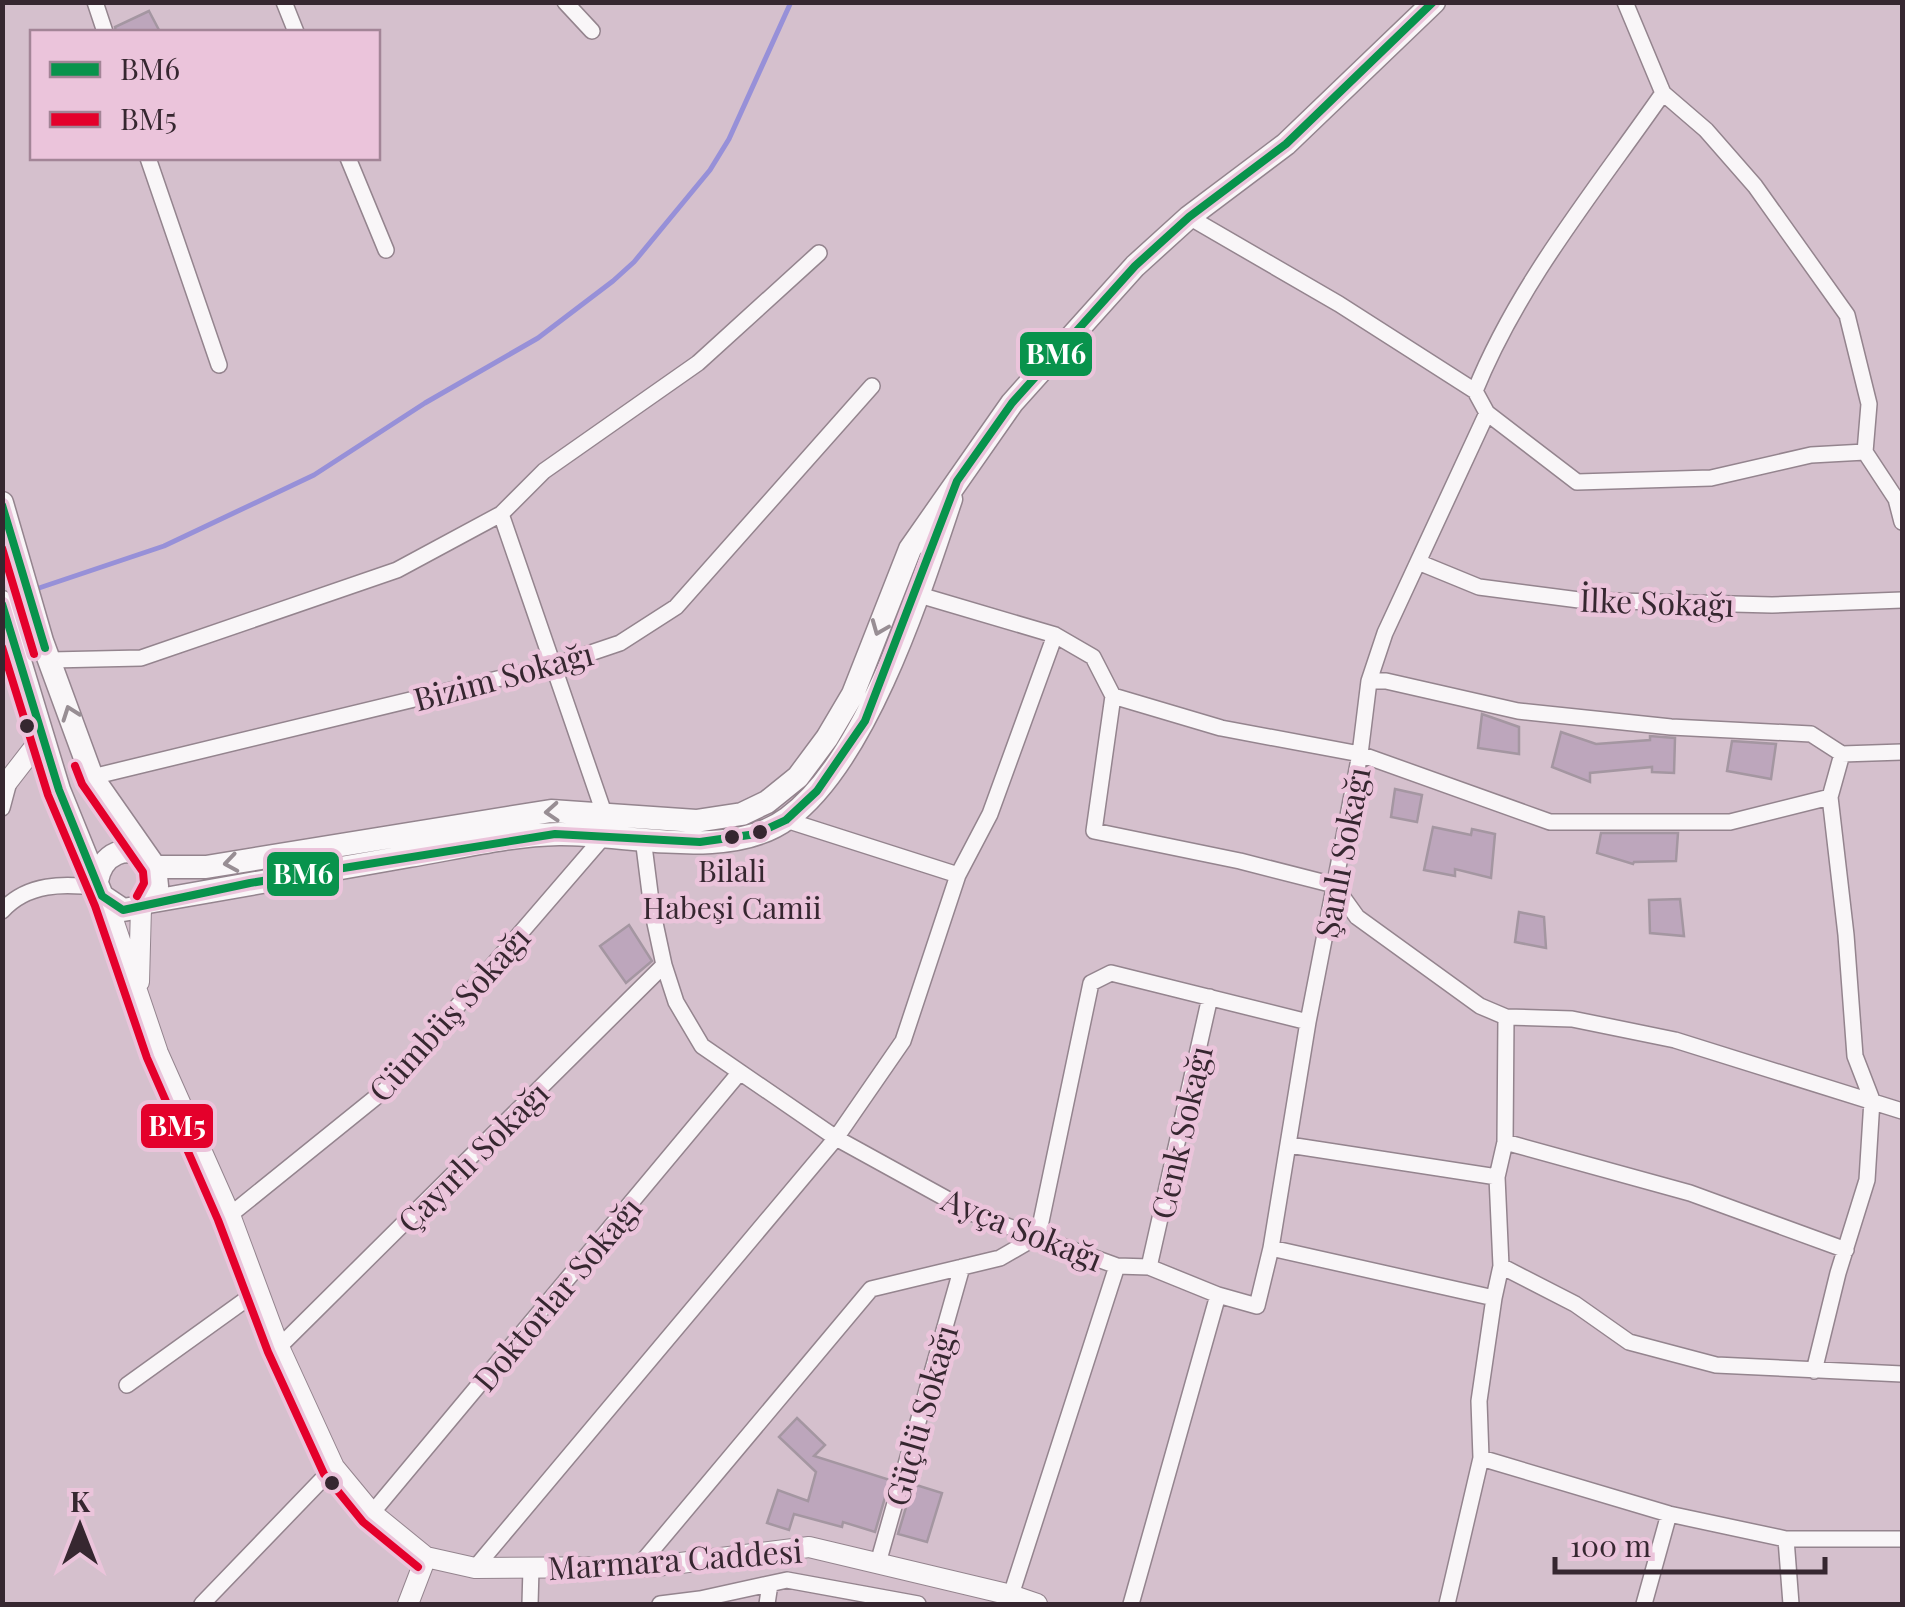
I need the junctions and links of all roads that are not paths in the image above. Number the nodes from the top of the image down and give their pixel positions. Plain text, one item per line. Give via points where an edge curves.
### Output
1 (95, 2) edge
2 (284, 2) edge
3 (564, 2) edge
4 (1434, 2) edge
5 (1625, 2) edge
6 (104, 30) edge
7 (295, 30) edge
8 (592, 31) dead end
9 (1663, 92) junction
10 (149, 160) edge
11 (349, 160) edge
12 (1189, 216) junction
13 (386, 250) dead end
14 (819, 254) dead end
15 (219, 365) dead end
16 (872, 386) dead end
17 (1475, 391) junction
18 (1487, 413) junction
19 (1866, 452) junction
20 (2, 504) edge
21 (501, 514) junction
22 (1902, 522) edge
23 (1418, 562) junction
24 (906, 589) junction
25 (1902, 600) edge
26 (3, 604) edge
27 (1055, 635) junction
28 (46, 651) junction
29 (556, 665) junction
30 (1369, 681) junction
31 (1113, 696) junction
32 (42, 736) junction
33 (1902, 752) edge
34 (1360, 754) junction
35 (1842, 754) junction
36 (92, 777) junction
37 (6, 783) edge
38 (1830, 797) junction
39 (2, 808) edge
40 (756, 810) junction
41 (786, 820) junction
42 (605, 824) junction
43 (642, 827) junction
44 (152, 863) junction
45 (958, 875) junction
46 (1334, 885) junction
47 (101, 890) junction
48 (144, 905) junction
49 (2, 911) edge
50 (664, 965) junction
51 (139, 994) junction
52 (1210, 996) junction
53 (1506, 1017) junction
54 (1308, 1022) junction
55 (740, 1072) junction
56 (1872, 1100) junction
57 (1902, 1112) edge
58 (836, 1138) junction
59 (1506, 1142) junction
60 (1289, 1145) junction
61 (1496, 1177) junction
62 (230, 1215) junction
63 (1038, 1236) junction
64 (1271, 1248) junction
65 (1846, 1250) junction
66 (962, 1266) junction
67 (1117, 1266) junction
68 (1502, 1266) junction
69 (1149, 1268) junction
70 (259, 1290) junction
71 (1218, 1295) junction
72 (1494, 1298) junction
73 (279, 1347) junction
74 (1814, 1371) junction
75 (1902, 1374) edge
76 (126, 1385) dead end
77 (1481, 1458) junction
78 (334, 1467) junction
79 (372, 1514) junction
80 (1668, 1514) junction
81 (1786, 1539) junction
82 (1902, 1539) edge
83 (426, 1557) junction
84 (878, 1563) junction
85 (638, 1567) junction
86 (475, 1568) junction
87 (531, 1568) junction
88 (770, 1584) junction
89 (1011, 1595) junction
90 (699, 1602) edge
91 (202, 1604) edge
92 (408, 1604) edge
93 (530, 1604) edge
94 (660, 1604) edge
95 (767, 1604) edge
96 (918, 1604) edge
97 (1038, 1604) edge
98 (1131, 1604) edge
99 (1447, 1604) edge
100 (1644, 1604) edge
101 (1791, 1604) edge

1 - 6 street
2 - 7 street
3 - 8 street
4 - 12 main road via 1286,144
5 - 9 street
9 - 17 street via 1574,216 1489,356
9 - 19 street via 1755,186 1847,315 1869,404
10 - 15 street
11 - 13 street
12 - 17 street
12 - 24 main road via 1134,266 1012,403 921,530
14 - 21 street via 698,363 544,471
16 - 29 street, Bizim Sokağı via 676,607 620,643
17 - 18 street
18 - 19 street via 1577,482 1711,478 1810,455
18 - 23 street, Şanlı Sokağı
19 - 22 street via 1896,499
20 - 28 main road
21 - 28 street via 397,570 141,658
21 - 29 street
23 - 25 street, İlke Sokağı via 1479,587 1578,600
23 - 30 street, Şanlı Sokağı
24 - 27 street
24 -> 40 main road via 828,738 798,777
24 - 41 main road via 865,721 817,791
26 - 32 main road, Marmara Caddesi
27 - 31 street via 1093,658
27 - 45 street via 990,814
36 -> 28 main road
29 - 36 street, Bizim Sokağı
29 - 42 street
30 - 34 street, Şanlı Sokağı
30 - 35 street via 1518,711 1811,734
31 - 34 street via 1221,728
31 - 46 street via 1094,831
32 - 37 street
32 - 47 main road, Marmara Caddesi
33 - 35 street
34 - 38 street via 1550,822 1730,822
34 - 46 street, Şanlı Sokağı
35 - 38 street
36 - 44 main road
37 - 39 street
38 - 56 street via 1856,1056
40 - 41 main road
40 - 43 main road
41 - 43 main road via 732,840 700,842
41 - 45 street
42 - 43 main road
42 -> 44 main road via 551,811 206,867
42 - 48 main road
42 - 62 street, Cümbüş Sokağı via 386,1089
43 - 50 street, Ayça Sokağı
44 - 47 main road via 131,851 112,855 99,870
44 - 48 main road via 157,886
45 - 58 street via 903,1041
46 - 53 street via 1357,916 1480,1006
46 - 54 street, Şanlı Sokağı
47 - 48 main road via 123,910
47 - 49 street via 64,883 14,898
47 - 51 street, Marmara Caddesi
48 - 51 street, Marmara Caddesi
50 - 55 street, Ayça Sokağı via 702,1046
50 - 73 street, Çayırlı Sokağı
51 - 62 street, Marmara Caddesi
52 - 54 street
52 - 63 street via 1112,972 1091,982
52 - 69 street, Cenk Sokağı
53 - 56 street via 1572,1019 1675,1040
53 - 59 street
54 - 60 street, Şanlı Sokağı
55 - 58 street, Ayça Sokağı
55 - 79 street, Doktorlar Sokağı
56 - 57 street
56 - 65 street via 1867,1180
58 - 63 street, Ayça Sokağı via 974,1214
58 - 86 street
59 - 61 street
59 - 65 street via 1690,1192
60 - 61 street
60 - 64 street, Şanlı Sokağı
61 - 68 street
62 - 70 street, Marmara Caddesi
63 - 66 street via 1000,1258
63 - 67 street, Ayça Sokağı
64 - 71 street, Ayça Sokağı via 1258,1306
64 - 72 street
65 - 74 street
66 - 84 street, Güçlü Sokağı
66 - 85 street via 871,1289
67 - 69 street, Ayça Sokağı
67 - 89 street
68 - 72 street
68 - 74 street via 1629,1342 1716,1365
69 - 71 street, Ayça Sokağı
70 - 73 street, Marmara Caddesi
70 - 76 street
71 - 98 street
72 - 77 street via 1479,1402
73 - 78 street, Marmara Caddesi
74 - 75 street
77 - 80 street
77 - 99 street
78 - 79 street, Marmara Caddesi
78 - 91 street
79 - 83 street, Marmara Caddesi
80 - 81 street
80 - 100 street
81 - 82 street
81 - 101 street
83 - 86 street, Marmara Caddesi
83 - 92 street
84 - 85 street, Marmara Caddesi via 809,1547
84 - 89 street, Marmara Caddesi
85 - 87 street, Marmara Caddesi
86 - 87 street, Marmara Caddesi
87 - 93 street
88 - 90 street
88 - 95 street
88 - 96 street via 786,1580
89 - 97 street, Marmara Caddesi
90 - 94 street

